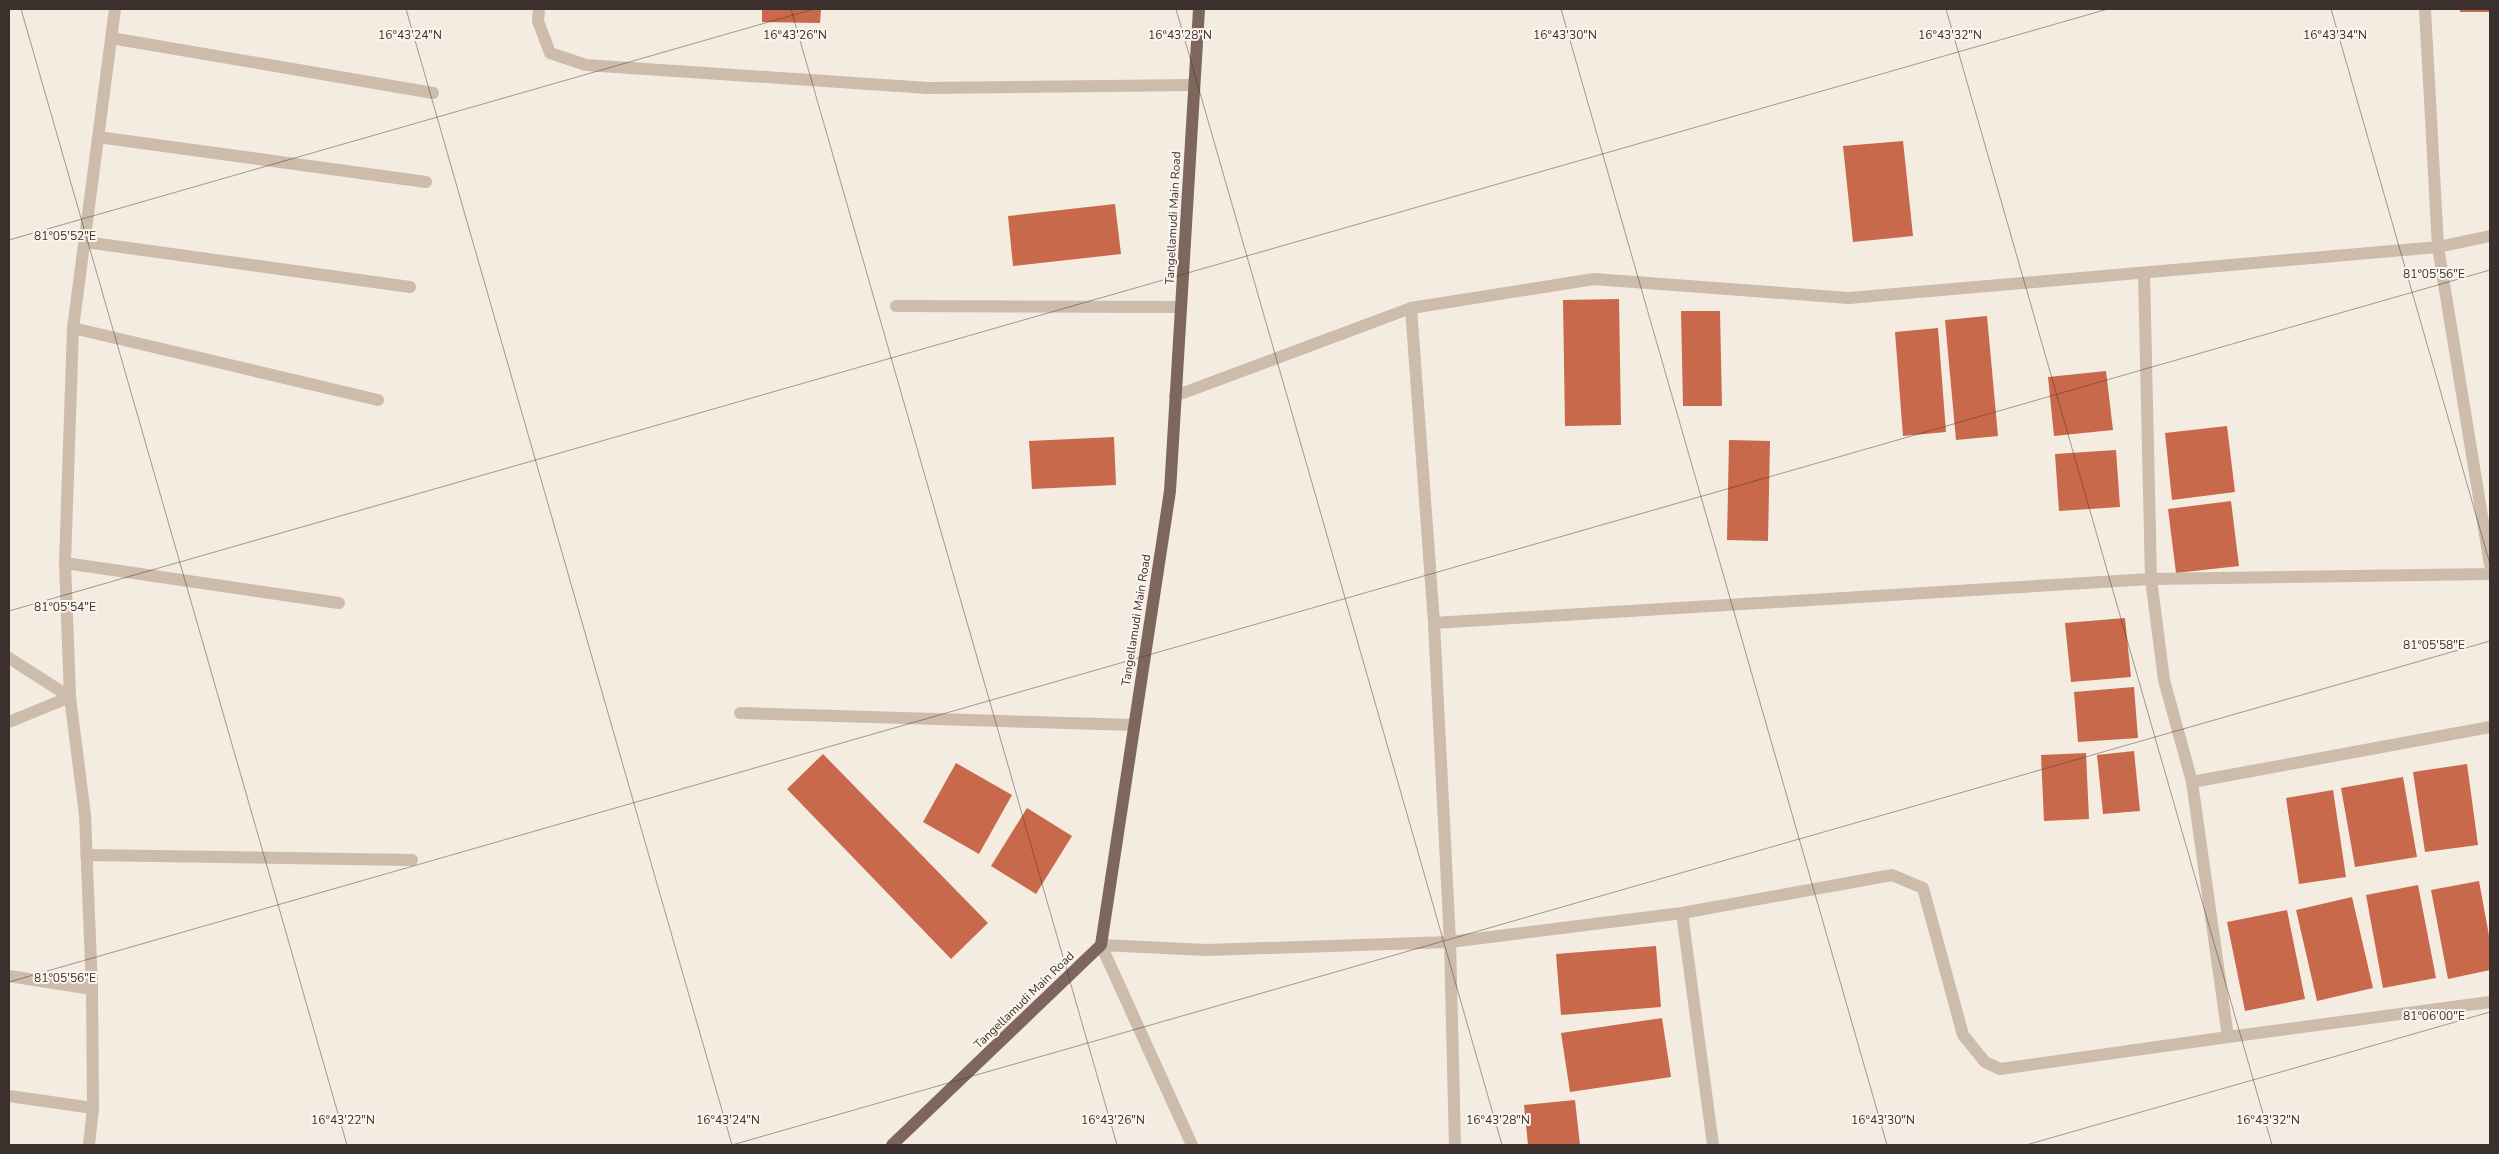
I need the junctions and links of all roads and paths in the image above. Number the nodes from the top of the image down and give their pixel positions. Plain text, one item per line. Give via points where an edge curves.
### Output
1 (115, 9) edge
2 (538, 9) edge
3 (1199, 9) edge
4 (2425, 9) edge
5 (112, 38) junction
6 (1194, 86) junction
7 (433, 93) dead end
8 (98, 137) junction
9 (426, 182) dead end
10 (2490, 236) edge
11 (85, 242) junction
12 (2438, 247) junction
13 (2144, 273) junction
14 (410, 287) dead end
15 (896, 306) dead end
16 (1181, 307) junction
17 (1411, 308) junction
18 (73, 328) junction
19 (1175, 396) junction
20 (378, 400) dead end
21 (65, 563) junction
22 (2490, 565) edge
23 (2490, 574) edge
24 (2151, 579) junction
25 (338, 603) dead end
26 (1434, 623) junction
27 (9, 658) edge
28 (70, 697) junction
29 (740, 713) dead end
30 (9, 722) edge
31 (1134, 725) junction
32 (2490, 727) edge
33 (2192, 782) junction
34 (86, 855) junction
35 (412, 860) dead end
36 (1682, 913) junction
37 (1450, 942) junction
38 (1101, 945) junction
39 (9, 976) edge
40 (92, 989) junction
41 (2490, 1002) edge
42 (2228, 1036) junction
43 (9, 1096) edge
44 (92, 1108) junction
45 (89, 1145) edge
46 (892, 1145) edge
47 (1192, 1145) edge
48 (1455, 1145) edge
49 (1713, 1145) edge

1 - 5 street
2 - 6 street via 538,21 550,53 586,65 928,88
3 - 6 main road, Tangellamudi Main Road
4 - 12 street
5 - 7 street
5 - 8 street
6 - 16 main road, Tangellamudi Main Road
8 - 9 street
8 - 11 street
10 - 12 street
11 - 14 street
11 - 18 street
12 - 13 street
12 - 22 street
13 - 17 street via 1849,298 1594,279
13 - 24 street
15 - 16 street
16 - 19 main road, Tangellamudi Main Road
17 - 19 street
17 - 26 street
18 - 20 street
18 - 21 street
19 - 31 main road, Tangellamudi Main Road via 1170,490
21 - 25 street
21 - 28 street
23 - 24 street
24 - 26 street
24 - 33 street via 2164,680
26 - 37 street
27 - 28 street
28 - 30 street
28 - 34 street via 85,815
29 - 31 street
31 - 38 main road, Tangellamudi Main Road
32 - 33 street
33 - 42 street
34 - 35 street
34 - 40 street
36 - 37 street
36 - 42 street via 1892,875 1923,888 1963,1035 1985,1062 2000,1069
36 - 49 street
37 - 38 street via 1207,950
37 - 48 street
38 - 46 main road, Tangellamudi Main Road
38 - 47 street
39 - 40 street
40 - 44 street
41 - 42 street
43 - 44 street
44 - 45 street

